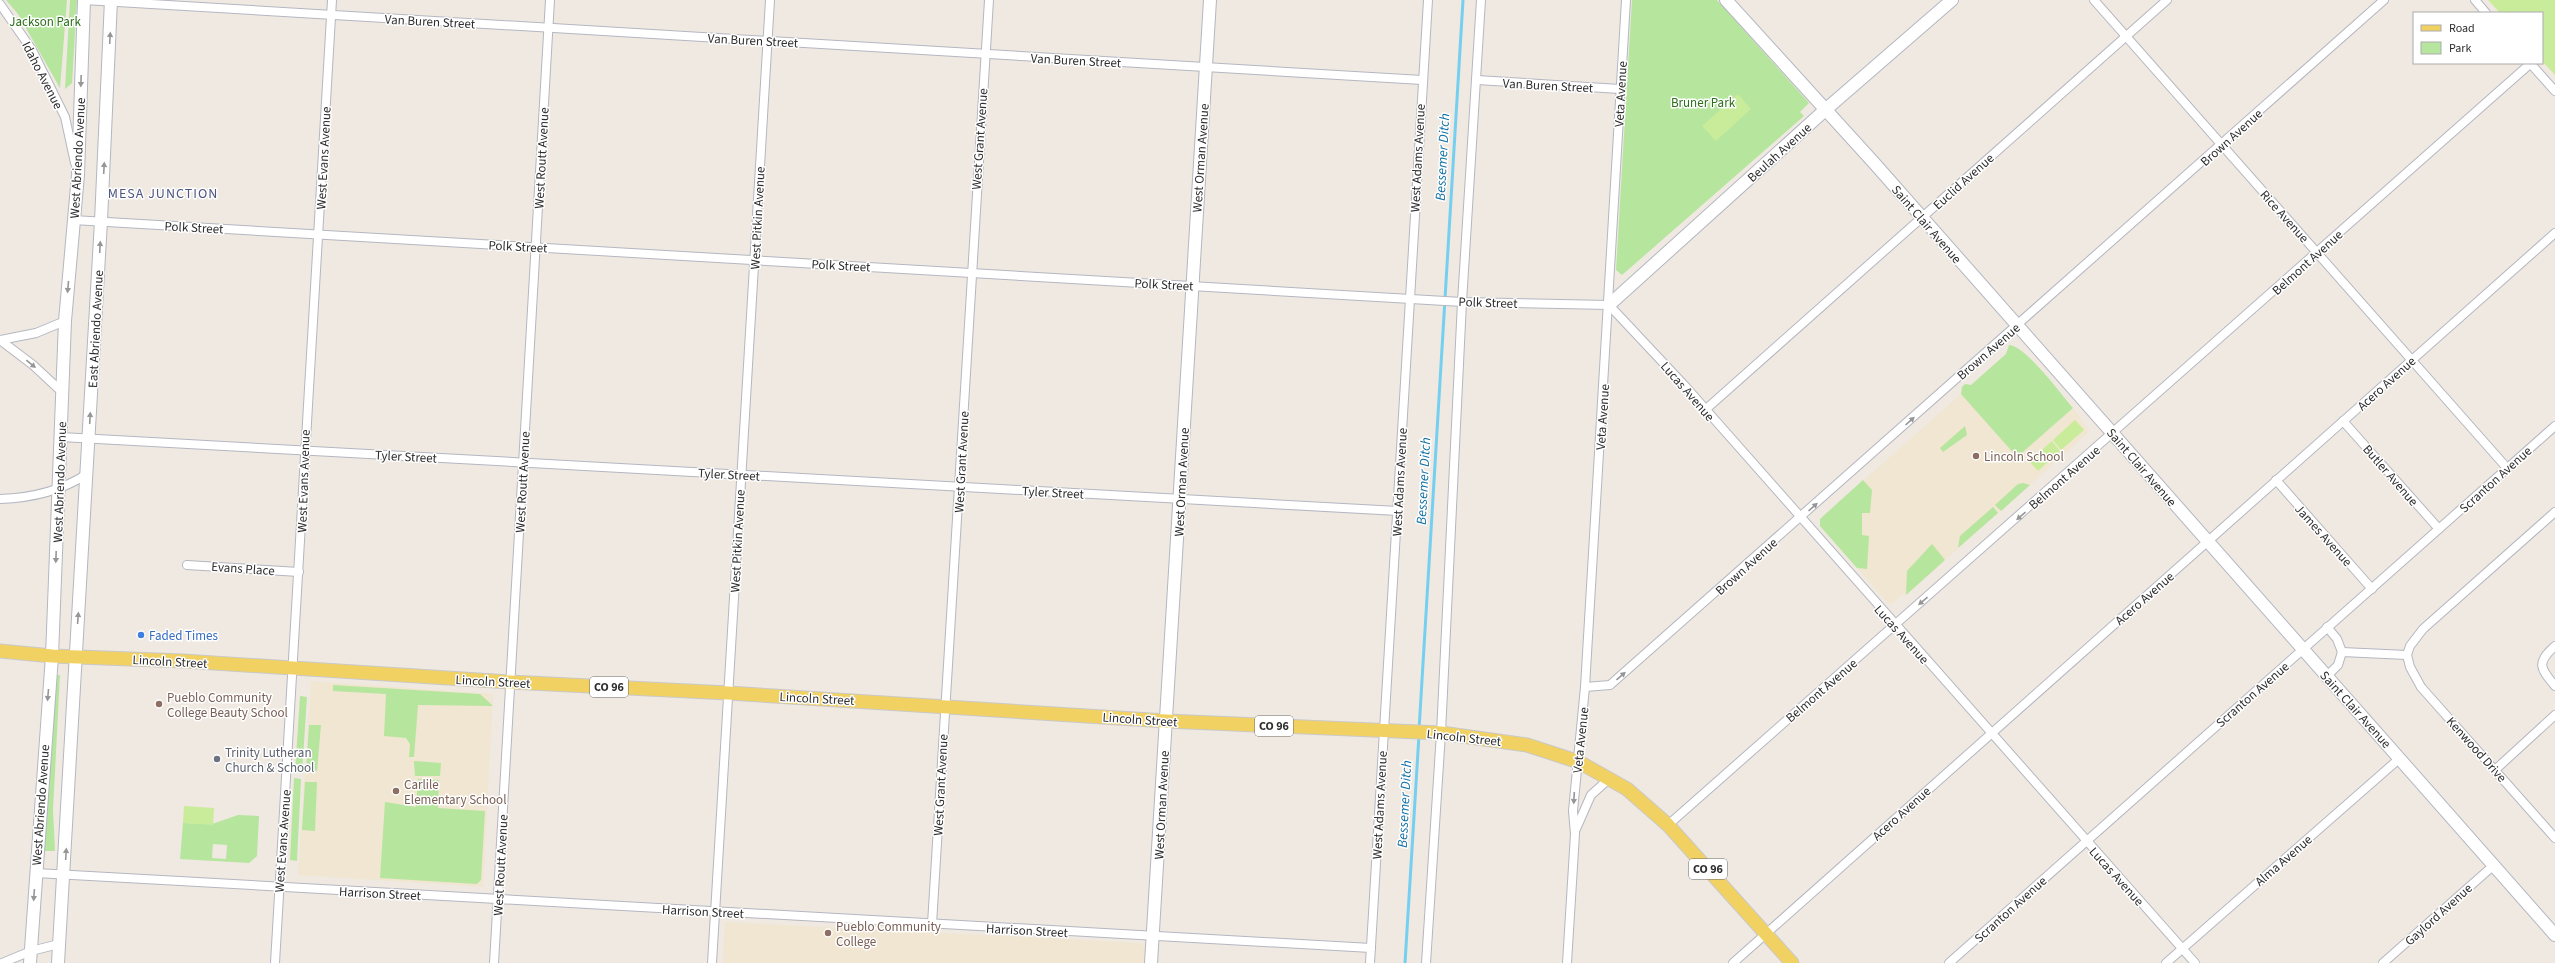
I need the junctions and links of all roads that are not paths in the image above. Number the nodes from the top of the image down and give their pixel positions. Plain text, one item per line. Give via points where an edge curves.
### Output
1 (84, 0) edge
2 (332, 0) edge
3 (550, 0) edge
4 (770, 0) edge
5 (989, 0) edge
6 (1210, 0) edge
7 (1428, 0) edge
8 (1481, 0) edge
9 (1626, 0) edge
10 (1728, 0) edge
11 (1952, 0) edge
12 (2094, 0) edge
13 (2167, 0) edge
14 (2384, 0) edge
15 (2474, 0) edge
16 (111, 1) edge
17 (0, 4) edge
18 (2485, 12) edge
19 (332, 15) junction
20 (548, 28) junction
21 (2126, 36) junction
22 (768, 41) junction
23 (985, 54) junction
24 (2529, 64) edge
25 (2531, 64) edge
26 (1206, 67) junction
27 (1422, 80) junction
28 (1477, 80) junction
29 (1620, 89) junction
30 (2555, 91) edge
31 (1824, 111) junction
32 (2222, 146) junction
33 (78, 175) junction
34 (1921, 218) junction
35 (73, 220) junction
36 (101, 221) junction
37 (2555, 233) edge
38 (319, 234) junction
39 (536, 247) junction
40 (2317, 252) junction
41 (754, 260) junction
42 (971, 272) junction
43 (1192, 286) junction
44 (1409, 298) junction
45 (1462, 302) junction
46 (1609, 305) junction
47 (65, 321) junction
48 (2016, 327) junction
49 (0, 340) edge
50 (2412, 359) junction
51 (62, 392) junction
52 (1705, 410) junction
53 (2343, 421) junction
54 (2555, 426) edge
55 (2113, 434) junction
56 (61, 437) junction
57 (89, 438) junction
58 (304, 450) junction
59 (523, 463) junction
60 (2507, 468) junction
61 (87, 474) junction
62 (742, 475) junction
63 (2276, 480) junction
64 (960, 487) junction
65 (58, 489) junction
66 (0, 499) edge
67 (1180, 499) junction
68 (1398, 511) junction
69 (2555, 512) edge
70 (1800, 518) junction
71 (2439, 529) junction
72 (2208, 541) junction
73 (187, 565) dead end
74 (299, 572) junction
75 (2372, 589) junction
76 (1894, 625) junction
77 (2327, 627) junction
78 (2555, 646) edge
79 (2303, 649) junction
80 (0, 651) edge
81 (2342, 652) junction
82 (2407, 655) junction
83 (52, 656) junction
84 (75, 657) junction
85 (293, 668) junction
86 (2327, 676) junction
87 (510, 682) junction
88 (2555, 686) edge
89 (1585, 687) junction
90 (728, 693) junction
91 (944, 706) junction
92 (2555, 715) edge
93 (1166, 721) junction
94 (1389, 732) junction
95 (1434, 733) junction
96 (1990, 733) junction
97 (2400, 758) junction
98 (1579, 762) junction
99 (2496, 769) junction
100 (1610, 778) junction
101 (1668, 825) junction
102 (1575, 834) junction
103 (2555, 838) edge
104 (2086, 840) junction
105 (2494, 865) junction
106 (36, 873) junction
107 (65, 874) junction
108 (279, 888) junction
109 (498, 899) junction
110 (715, 912) junction
111 (932, 924) junction
112 (1766, 934) junction
113 (2555, 935) edge
114 (1153, 937) junction
115 (59, 944) junction
116 (1371, 948) junction
117 (2182, 949) junction
118 (30, 957) edge
119 (2, 963) edge
120 (58, 963) edge
121 (275, 963) edge
122 (494, 963) edge
123 (712, 963) edge
124 (1151, 963) edge
125 (1370, 963) edge
126 (1426, 963) edge
127 (1567, 963) edge
128 (1733, 963) edge
129 (1792, 963) edge
130 (1949, 963) edge
131 (2166, 963) edge
132 (2195, 963) edge
133 (2383, 963) edge

1 - 16 street, Van Buren Street
1 -> 33 street, West Abriendo Avenue
2 - 19 street, West Evans Avenue
3 - 20 street, West Routt Avenue
4 - 22 street, West Pitkin Avenue
5 - 23 street, West Grant Avenue
6 - 26 street, West Orman Avenue
7 - 27 street, West Adams Avenue
8 - 28 street
9 - 29 street, Veta Avenue
10 - 31 street, Saint Clair Avenue
11 - 31 street, Beulah Avenue
12 - 21 street, Rice Avenue
13 - 21 street, Euclid Avenue
14 - 32 street, Brown Avenue
15 - 18 street
16 - 19 street, Van Buren Street
36 -> 16 street, East Abriendo Avenue
17 - 33 street, Idaho Avenue via 32,50 65,117
19 - 20 street, Van Buren Street
19 - 38 street, West Evans Avenue
20 - 22 street, Van Buren Street
20 - 39 street, West Routt Avenue
21 - 32 street, Rice Avenue
21 - 34 street, Euclid Avenue
22 - 23 street, Van Buren Street
22 - 41 street, West Pitkin Avenue
23 - 26 street, Van Buren Street
23 - 42 street, West Grant Avenue
24 - 40 street, Belmont Avenue
25 - 30 street
26 - 27 street, Van Buren Street
26 - 43 street, West Orman Avenue
27 - 44 street, West Adams Avenue
28 - 29 street, Van Buren Street
28 - 45 street
29 - 46 street, Veta Avenue
31 - 34 street, Saint Clair Avenue
31 - 46 street, Beulah Avenue
32 - 40 street, Rice Avenue
32 - 48 street, Brown Avenue
33 - 35 street, West Abriendo Avenue
34 - 48 street, Saint Clair Avenue
34 - 52 street, Euclid Avenue
35 - 36 street, Polk Street
35 -> 47 street, West Abriendo Avenue
36 - 38 street, Polk Street
57 -> 36 street, East Abriendo Avenue
37 - 50 street, Acero Avenue
38 - 39 street, Polk Street
38 - 58 street, West Evans Avenue
39 - 41 street, Polk Street
39 - 59 street, West Routt Avenue
40 - 50 street, Rice Avenue
40 - 55 street, Belmont Avenue
41 - 42 street, Polk Street
41 - 62 street, West Pitkin Avenue
42 - 43 street, Polk Street
42 - 64 street, West Grant Avenue
43 - 44 street, Polk Street
43 - 67 street, West Orman Avenue
44 - 45 street, Polk Street
44 - 68 street, West Adams Avenue
45 - 46 street, Polk Street
45 - 95 street
46 - 52 street, Lucas Avenue
46 - 89 street, Veta Avenue
47 - 49 street via 36,333
47 - 51 street, West Abriendo Avenue
48 - 55 street, Saint Clair Avenue
70 -> 48 street, Brown Avenue
49 -> 51 street via 33,365
50 - 53 street, Acero Avenue
50 - 60 street, Rice Avenue
51 - 56 street, West Abriendo Avenue
52 - 70 street, Lucas Avenue
53 - 63 street, Acero Avenue
53 - 71 street, Butler Avenue
54 - 60 street, Scranton Avenue
55 - 72 street, Saint Clair Avenue
55 -> 76 street, Belmont Avenue
56 - 57 street, Tyler Street
56 - 65 street, West Abriendo Avenue
57 - 58 street, Tyler Street
57 - 61 street, East Abriendo Avenue
58 - 59 street, Tyler Street
58 - 74 street, West Evans Avenue
59 - 62 street, Tyler Street
59 - 87 street, West Routt Avenue
60 - 71 street, Scranton Avenue
61 - 65 street
84 -> 61 street, East Abriendo Avenue
62 - 64 street, Tyler Street
62 - 90 street, West Pitkin Avenue
63 - 72 street, Acero Avenue
63 - 75 street, James Avenue
64 - 67 street, Tyler Street
64 - 91 street, West Grant Avenue
65 - 66 street via 18,498
65 -> 83 street, West Abriendo Avenue
67 - 68 street, Tyler Street
67 - 93 street, West Orman Avenue
68 - 94 street, West Adams Avenue
69 - 82 street via 2423,629 2410,646
70 - 76 street, Lucas Avenue
89 -> 70 street, Brown Avenue via 1610,685
71 - 75 street, Scranton Avenue
72 - 79 street, Saint Clair Avenue
72 - 96 street, Acero Avenue
73 - 74 street, Evans Place
74 - 85 street, West Evans Avenue
75 - 77 street, Scranton Avenue
76 - 96 street, Lucas Avenue
76 - 101 street, Belmont Avenue
77 - 79 street, Scranton Avenue
77 - 81 street via 2337,639
78 - 88 street via 2542,660 2542,667
79 - 86 street, Saint Clair Avenue
79 - 104 street, Scranton Avenue
80 - 83 main road, CO 96
81 - 82 street
81 - 86 street via 2338,665
82 - 99 street, Kenwood Drive via 2410,667 2421,687
83 - 84 main road, Lincoln Street / CO 96
83 -> 106 street, West Abriendo Avenue
84 - 85 main road, Lincoln Street / CO 96
107 -> 84 street, West Abriendo Avenue
85 - 87 main road, Lincoln Street / CO 96
85 - 108 street, West Evans Avenue
86 - 97 street, Saint Clair Avenue
87 - 90 main road, Lincoln Street / CO 96
87 - 109 street, West Routt Avenue
89 - 98 street, Veta Avenue
90 - 91 main road, Lincoln Street / CO 96
90 - 110 street, West Pitkin Avenue
91 - 93 main road, Lincoln Street / CO 96
91 - 111 street, West Grant Avenue
92 - 99 street
93 - 94 main road, Lincoln Street / CO 96
93 - 114 street, West Orman Avenue
94 - 95 main road, Lincoln Street / CO 96
94 - 116 street, West Adams Avenue
95 - 98 main road, Lincoln Street / CO 96 via 1527,745
95 - 126 street
96 - 104 street, Lucas Avenue
96 - 112 street, Acero Avenue
97 - 105 street, Saint Clair Avenue
97 - 117 street, Alma Avenue
98 - 100 main road, CO 96
98 -> 102 street, Veta Avenue via 1574,792
99 - 103 street, Kenwood Drive
100 - 101 main road, CO 96 via 1627,789
100 - 102 street, Veta Avenue via 1592,795
101 - 112 main road, CO 96
102 - 127 street, Veta Avenue
104 - 117 street, Lucas Avenue
104 - 130 street, Scranton Avenue
105 - 113 street, Saint Clair Avenue
105 - 133 street, Gaylord Avenue
106 - 107 street, Harrison Street
106 -> 118 street, West Abriendo Avenue
107 - 108 street, Harrison Street
107 - 115 street, West Abriendo Avenue
108 - 109 street, Harrison Street
108 - 121 street, West Evans Avenue
109 - 110 street, Harrison Street
109 - 122 street, West Routt Avenue
110 - 111 street, Harrison Street
110 - 123 street, West Pitkin Avenue
111 - 114 street, Harrison Street
112 - 128 street, Acero Avenue
112 - 129 main road, CO 96
114 - 116 street, Harrison Street
114 - 124 street, West Orman Avenue
115 - 118 street
115 - 120 street, West Abriendo Avenue
116 - 125 street, West Adams Avenue
117 - 131 street, Alma Avenue
117 - 132 street, Lucas Avenue
118 - 119 street

